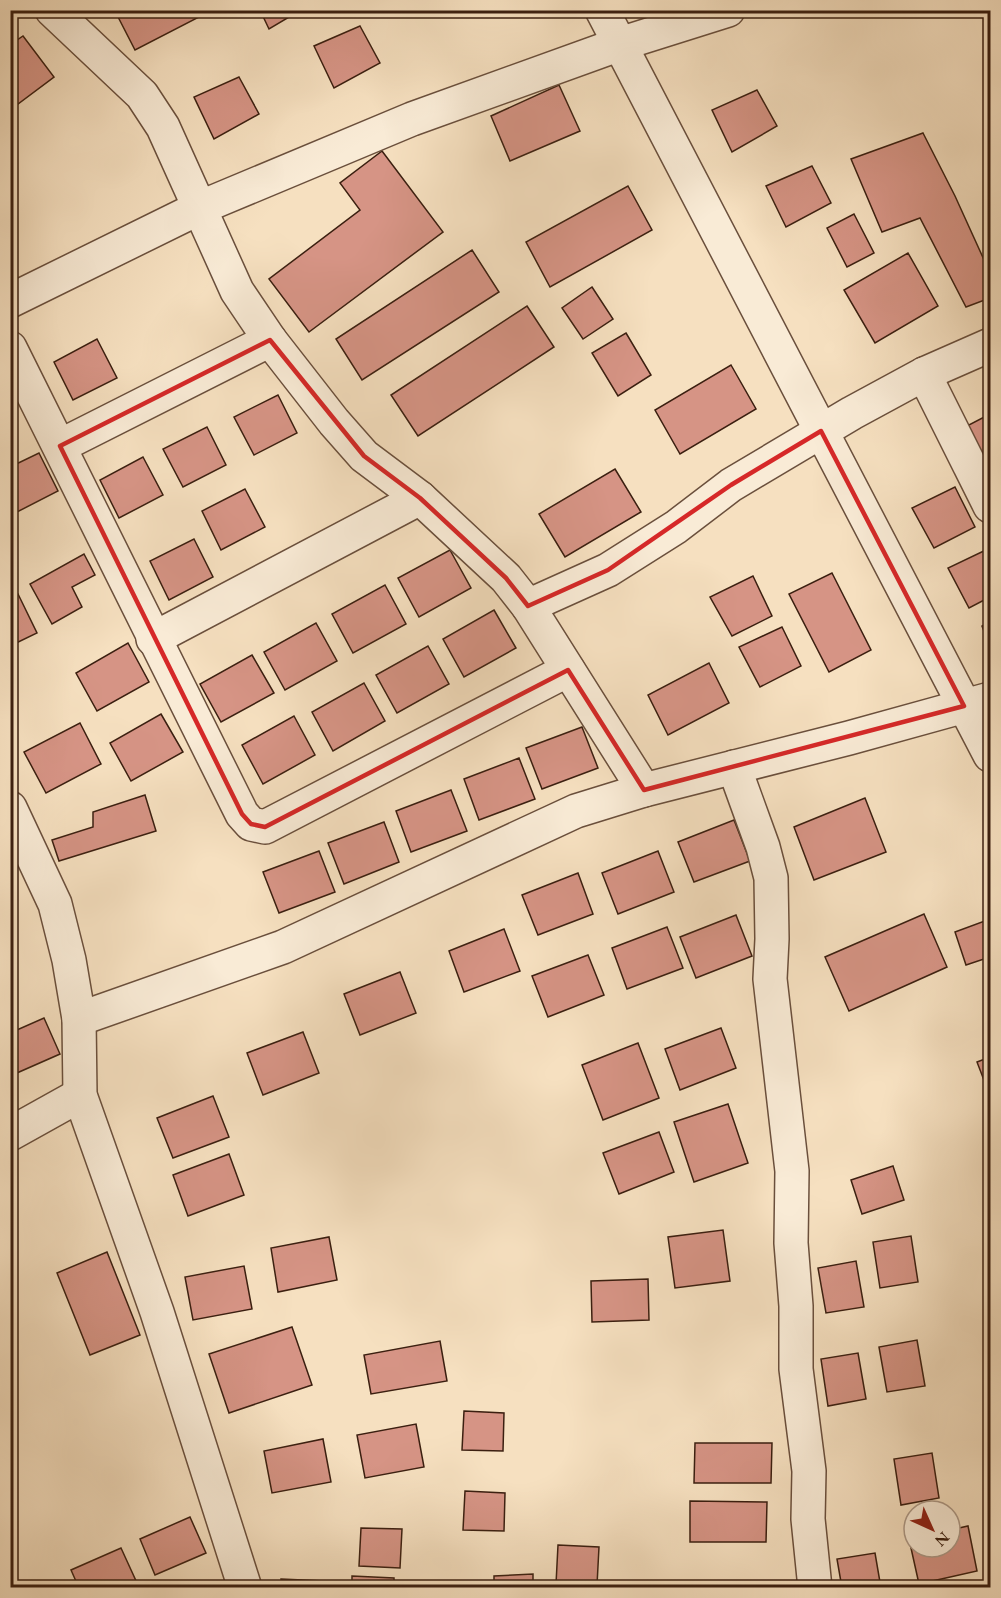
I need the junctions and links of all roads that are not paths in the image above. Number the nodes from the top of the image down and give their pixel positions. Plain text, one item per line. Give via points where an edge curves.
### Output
1 (52, 10) edge
2 (602, 10) edge
3 (728, 10) edge
4 (620, 44) junction
5 (199, 208) junction
6 (10, 301) edge
7 (270, 340) junction
8 (990, 345) edge
9 (10, 348) edge
10 (924, 374) junction
11 (821, 431) junction
12 (60, 446) junction
13 (420, 498) junction
14 (990, 506) edge
15 (528, 606) junction
16 (153, 639) junction
17 (568, 670) junction
18 (977, 702) edge
19 (990, 755) edge
20 (734, 767) junction
21 (644, 790) junction
22 (10, 808) edge
23 (79, 1019) junction
24 (80, 1095) junction
25 (10, 1134) edge
26 (245, 1587) edge
27 (815, 1587) edge

1 - 5 street via 142,95 163,127
2 - 4 street
3 - 4 street
4 - 5 street via 411,118
4 - 11 street
5 - 6 street
5 - 7 street via 237,291
7 - 12 street
7 - 13 street via 364,456
8 - 10 street
9 - 12 street
10 - 11 street
10 - 14 street
11 - 15 street via 731,485 608,570
11 - 18 street
12 - 16 street
13 - 15 street via 506,578
13 - 16 street
15 - 17 street
16 - 17 street via 242,814 251,824 265,828
17 - 21 street
18 - 19 street
18 - 20 street
20 - 21 street
20 - 27 street via 771,879 770,979 792,1171 796,1369 809,1471 808,1519
21 - 23 street via 576,811 283,946
22 - 23 street via 56,904
23 - 24 street
24 - 25 street
24 - 26 street via 157,1312

